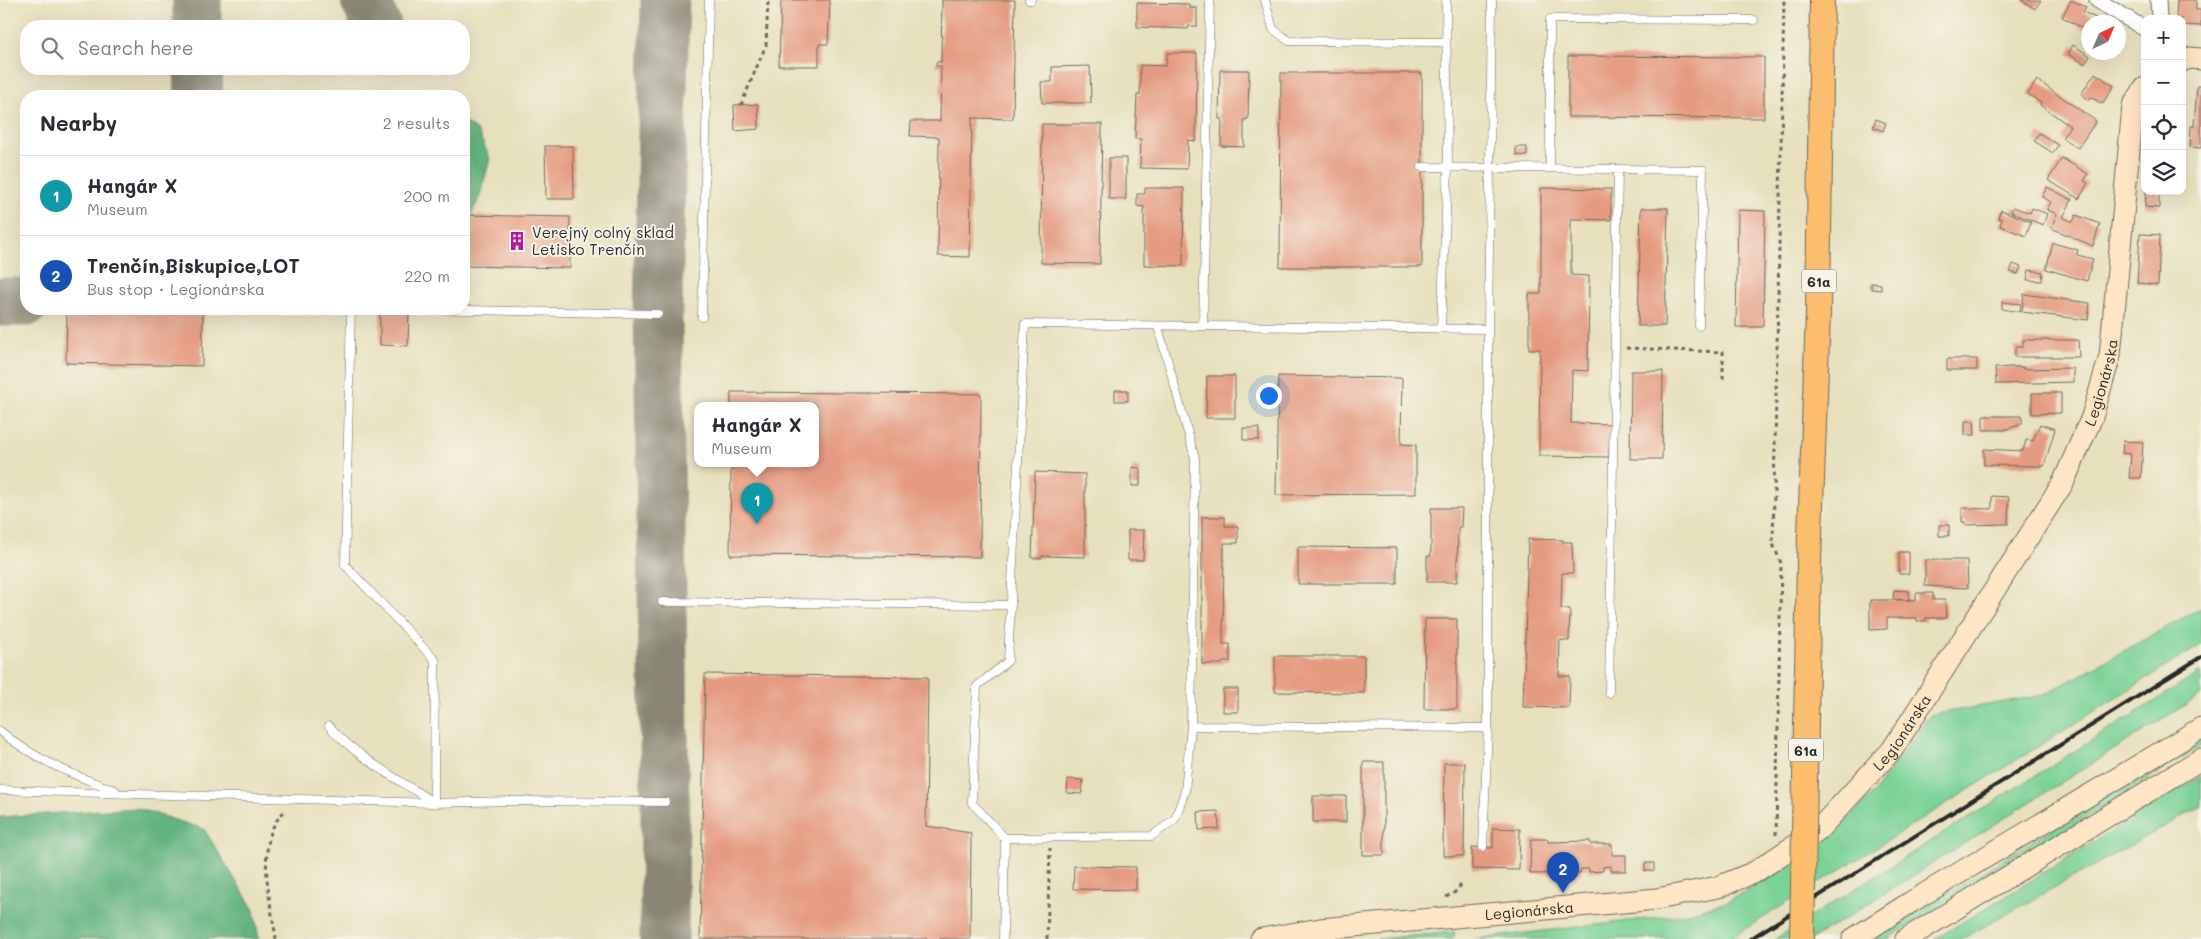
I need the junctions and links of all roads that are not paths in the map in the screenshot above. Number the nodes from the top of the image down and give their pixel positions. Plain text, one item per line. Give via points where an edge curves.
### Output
1 (709, 0) edge
2 (1210, 0) edge
3 (1265, 0) edge
4 (1446, 0) edge
5 (1492, 0) edge
6 (1822, 0) edge
7 (2097, 0) edge
8 (2158, 0) edge
9 (2159, 15) edge
10 (1754, 20) dead end
11 (2141, 27) edge
12 (1446, 42) junction
13 (2201, 58) edge
14 (2186, 60) edge
15 (2141, 94) edge
16 (1490, 166) junction
17 (1422, 167) dead end
18 (1448, 167) junction
19 (1550, 168) junction
20 (1618, 169) junction
21 (470, 310) edge
22 (658, 314) dead end
23 (351, 315) edge
24 (702, 317) dead end
25 (1203, 326) junction
26 (1699, 326) dead end
27 (1158, 327) junction
28 (1441, 328) junction
29 (1488, 329) junction
30 (662, 602) dead end
31 (1011, 606) junction
32 (1609, 693) dead end
33 (329, 726) dead end
34 (1191, 726) junction
35 (1488, 728) junction
36 (2201, 728) edge
37 (0, 731) edge
38 (2201, 759) edge
39 (0, 790) edge
40 (124, 793) junction
41 (665, 802) dead end
42 (434, 803) junction
43 (1006, 838) junction
44 (1483, 847) dead end
45 (1003, 939) edge
46 (1261, 939) edge
47 (1802, 939) edge
48 (1853, 939) edge
49 (1906, 939) edge

1 - 24 lane
2 - 25 lane
3 - 12 lane via 1273,30 1289,40
4 - 12 lane
5 - 16 lane
6 - 47 main road, 61a, bridge via 1818,313 1809,562
7 - 11 street
8 - 9 street
10 - 19 lane via 1550,19
12 - 18 lane
13 - 14 street
15 - 46 street, Legionárska via 2133,106 2110,356 2092,417 2063,483 1892,750 1818,830 1755,872 1718,887 1657,899 1320,929
16 - 18 lane
16 - 19 lane
16 - 29 lane
17 - 18 lane
18 - 28 lane
19 - 20 lane
20 - 26 lane via 1703,170
20 - 32 lane
21 - 22 lane
23 - 42 lane via 345,565 434,660
25 - 27 lane
25 - 28 lane
27 - 31 lane via 1025,324
27 - 34 lane via 1195,458
28 - 29 lane
29 - 35 lane
30 - 31 lane
31 - 43 lane via 1008,661 977,686 972,803
33 - 42 lane via 361,754
34 - 35 lane
34 - 43 lane via 1185,791 1175,820 1152,836
35 - 44 lane
36 - 48 street
37 - 40 lane via 44,760
38 - 49 street
39 - 40 lane
40 - 42 lane
41 - 42 lane
43 - 45 lane

